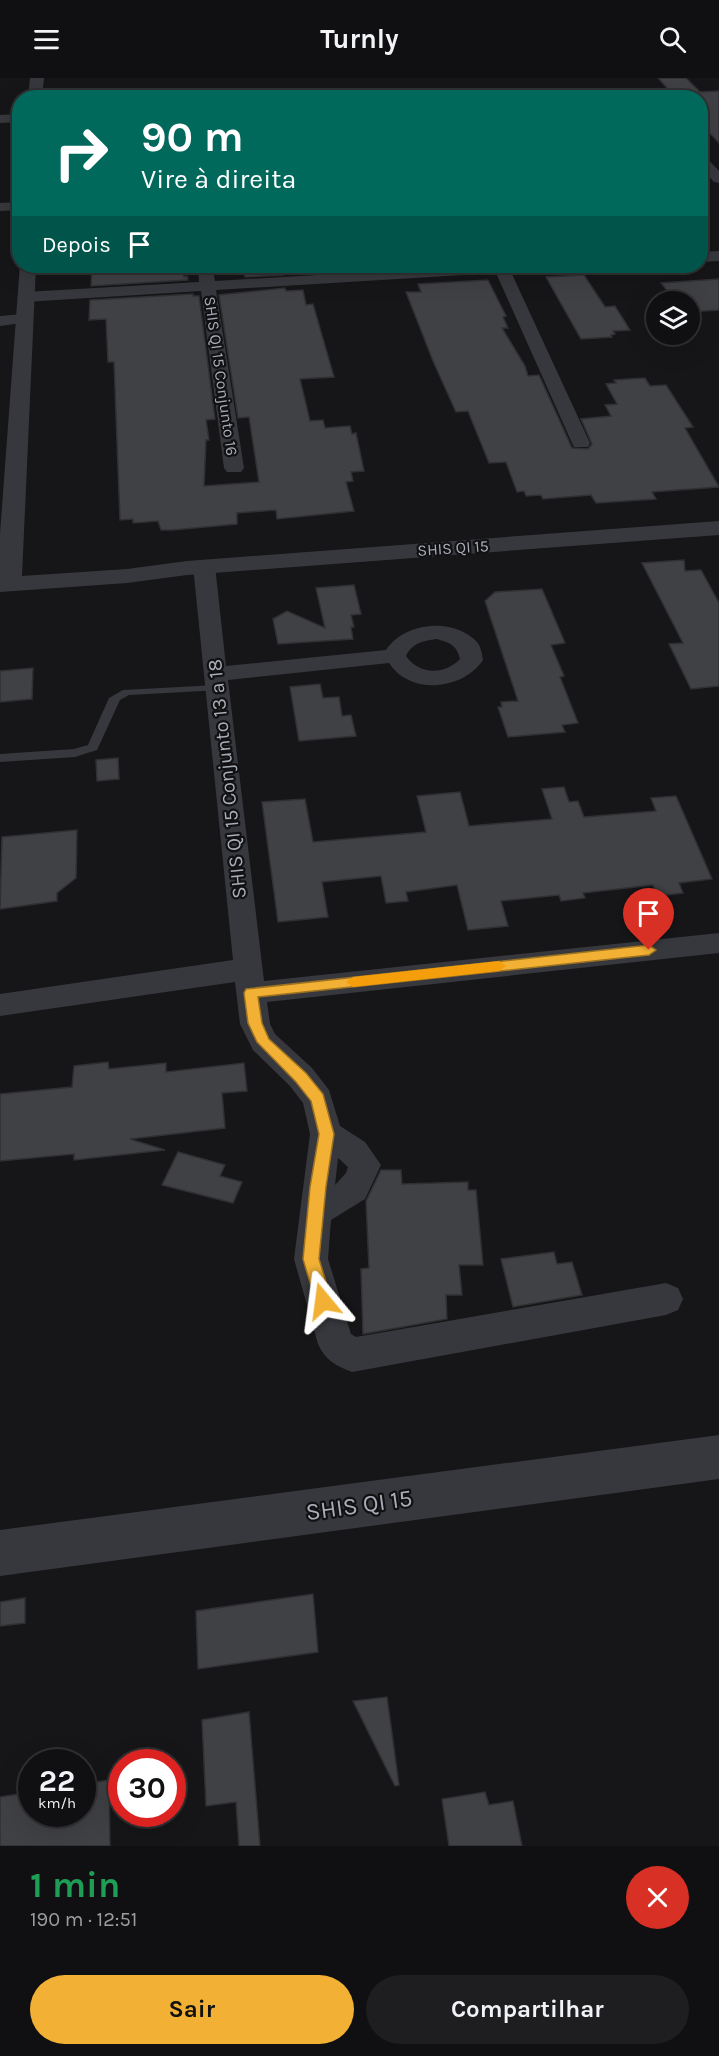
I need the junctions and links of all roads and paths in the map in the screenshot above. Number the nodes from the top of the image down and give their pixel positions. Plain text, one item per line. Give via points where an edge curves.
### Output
1 (708, 167) edge
2 (719, 179) edge
3 (27, 273) edge
4 (206, 273) edge
5 (386, 273) edge
6 (503, 273) edge
7 (208, 284) junction
8 (25, 297) junction
9 (23, 319) junction
10 (0, 321) edge
11 (581, 443) dead end
12 (234, 468) dead end
13 (7, 475) edge
14 (719, 528) edge
15 (195, 567) junction
16 (5, 578) edge
17 (395, 656) dead end
18 (216, 681) junction
19 (0, 758) edge
20 (719, 943) edge
21 (249, 981) junction
22 (0, 1005) edge
23 (326, 1134) junction
24 (316, 1212) junction
25 (666, 1299) dead end
26 (719, 1456) edge
27 (0, 1552) edge

1 - 2 street
3 - 8 street, SHIS QI 15
4 - 7 street, SHIS QI 15 Conjunto 16
5 - 7 street
6 - 11 street
7 - 8 street
7 - 12 street, SHIS QI 15 Conjunto 16
8 - 9 street, SHIS QI 15
9 - 10 street
9 - 13 street, SHIS QI 15
13 - 16 street, SHIS QI 15
14 - 15 street, SHIS QI 15
15 - 16 street, SHIS QI 15 via 127,576
15 - 18 street, SHIS QI 15 Conjunto 13 a 18
17 - 18 street
18 - 19 lane via 121,694 115,698 93,747 75,753
18 - 21 street, SHIS QI 15 Conjunto 13 a 18
20 - 21 street
21 - 22 street
21 - 23 street, SHIS QI 15 Conjunto 13 a 18 via 255,1023 264,1042 318,1099
23 - 24 street
23 - 24 street via 354,1151 365,1165 361,1182 347,1195
24 - 25 street via 311,1259 336,1344 352,1355
26 - 27 street, SHIS QI 15

